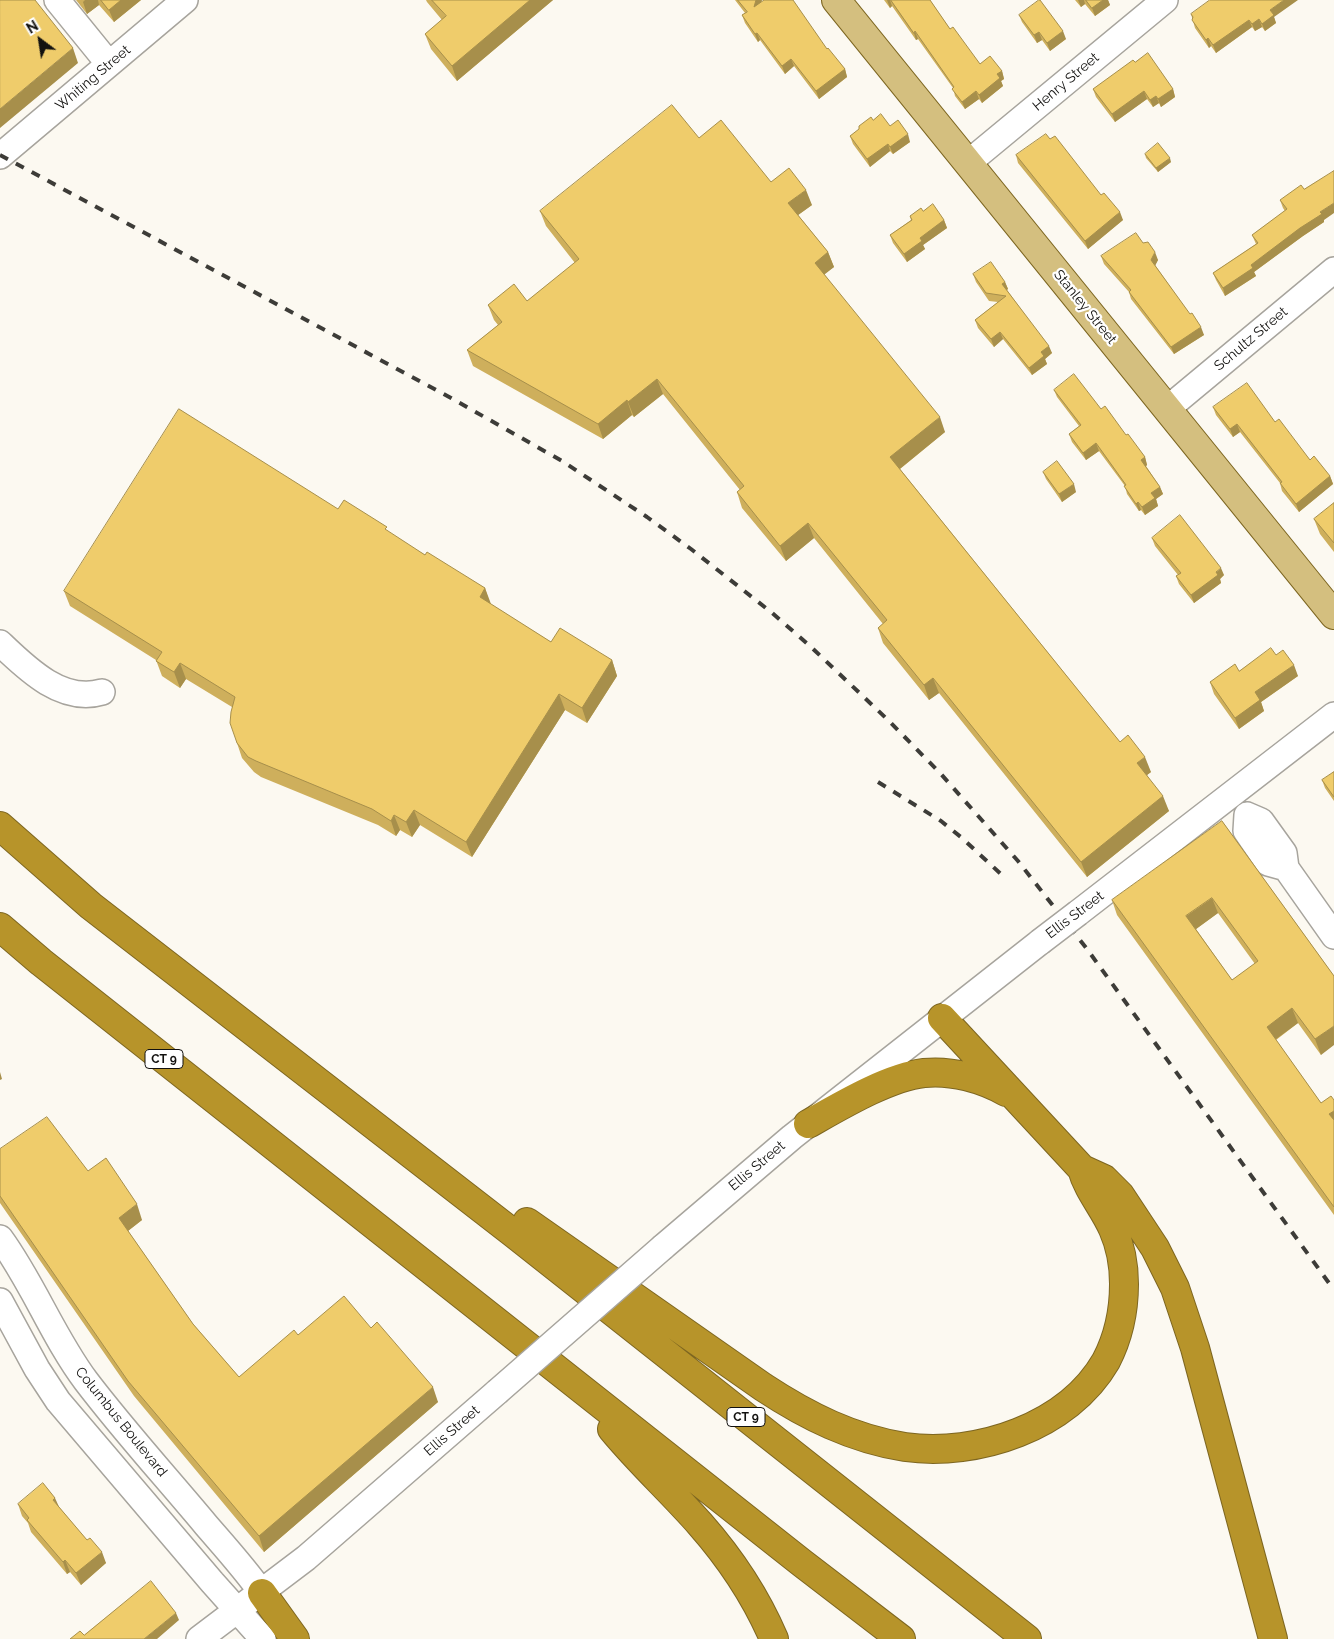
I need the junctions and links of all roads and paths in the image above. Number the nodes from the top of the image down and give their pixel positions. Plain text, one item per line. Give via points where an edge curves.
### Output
1 (57, 0) edge
2 (185, 0) edge
3 (836, 0) edge
4 (1164, 0) edge
5 (108, 64) junction
6 (0, 156) edge
7 (968, 163) junction
8 (1334, 270) edge
9 (1167, 409) junction
10 (1334, 615) edge
11 (0, 643) edge
12 (102, 692) dead end
13 (1334, 715) edge
14 (1232, 795) junction
15 (0, 826) edge
16 (0, 927) edge
17 (1334, 936) edge
18 (942, 1018) junction
19 (1016, 1098) junction
20 (808, 1124) junction
21 (1082, 1169) junction
22 (464, 1194) junction
23 (0, 1238) edge
24 (0, 1301) edge
25 (580, 1388) junction
26 (262, 1593) junction
27 (237, 1611) junction
28 (199, 1639) edge
29 (262, 1639) edge
30 (295, 1639) edge
31 (774, 1639) edge
32 (901, 1639) edge
33 (1027, 1639) edge
34 (1273, 1639) edge

1 - 5 street
2 - 5 street, Whiting Street
3 - 7 main road, Stanley Street
4 - 7 street, Henry Street
5 - 6 street, Whiting Street
7 - 9 main road, Stanley Street
8 - 9 street, Schultz Street
9 - 10 main road, Stanley Street
11 - 12 street via 32,672 57,687 81,694
13 - 14 street, Ellis Street
14 - 17 street via 1247,815 1261,820 1284,853 1286,868
14 - 18 street, Ellis Street, bridge
15 - 22 highway, CT 9 via 91,906
16 - 25 highway, CT 9
18 - 19 highway
18 - 20 street, Ellis Street
19 - 20 highway via 969,1077 922,1073 863,1094
19 - 21 highway
20 - 26 street, Ellis Street, bridge
21 - 22 highway via 1113,1229 1122,1261 1122,1308 1106,1361 1083,1390 1042,1421 996,1440 941,1449 877,1442 801,1411 530,1224
21 - 34 highway via 1104,1179 1120,1195 1155,1248 1179,1299
22 - 33 highway, CT 9
23 - 26 street, Columbus Boulevard via 82,1375
24 - 27 street via 58,1401
25 - 31 highway via 622,1441 718,1547 750,1592
25 - 32 highway, CT 9
26 - 27 street, Ellis Street
26 - 30 highway
27 - 28 street, Ellis Street
27 - 29 street

